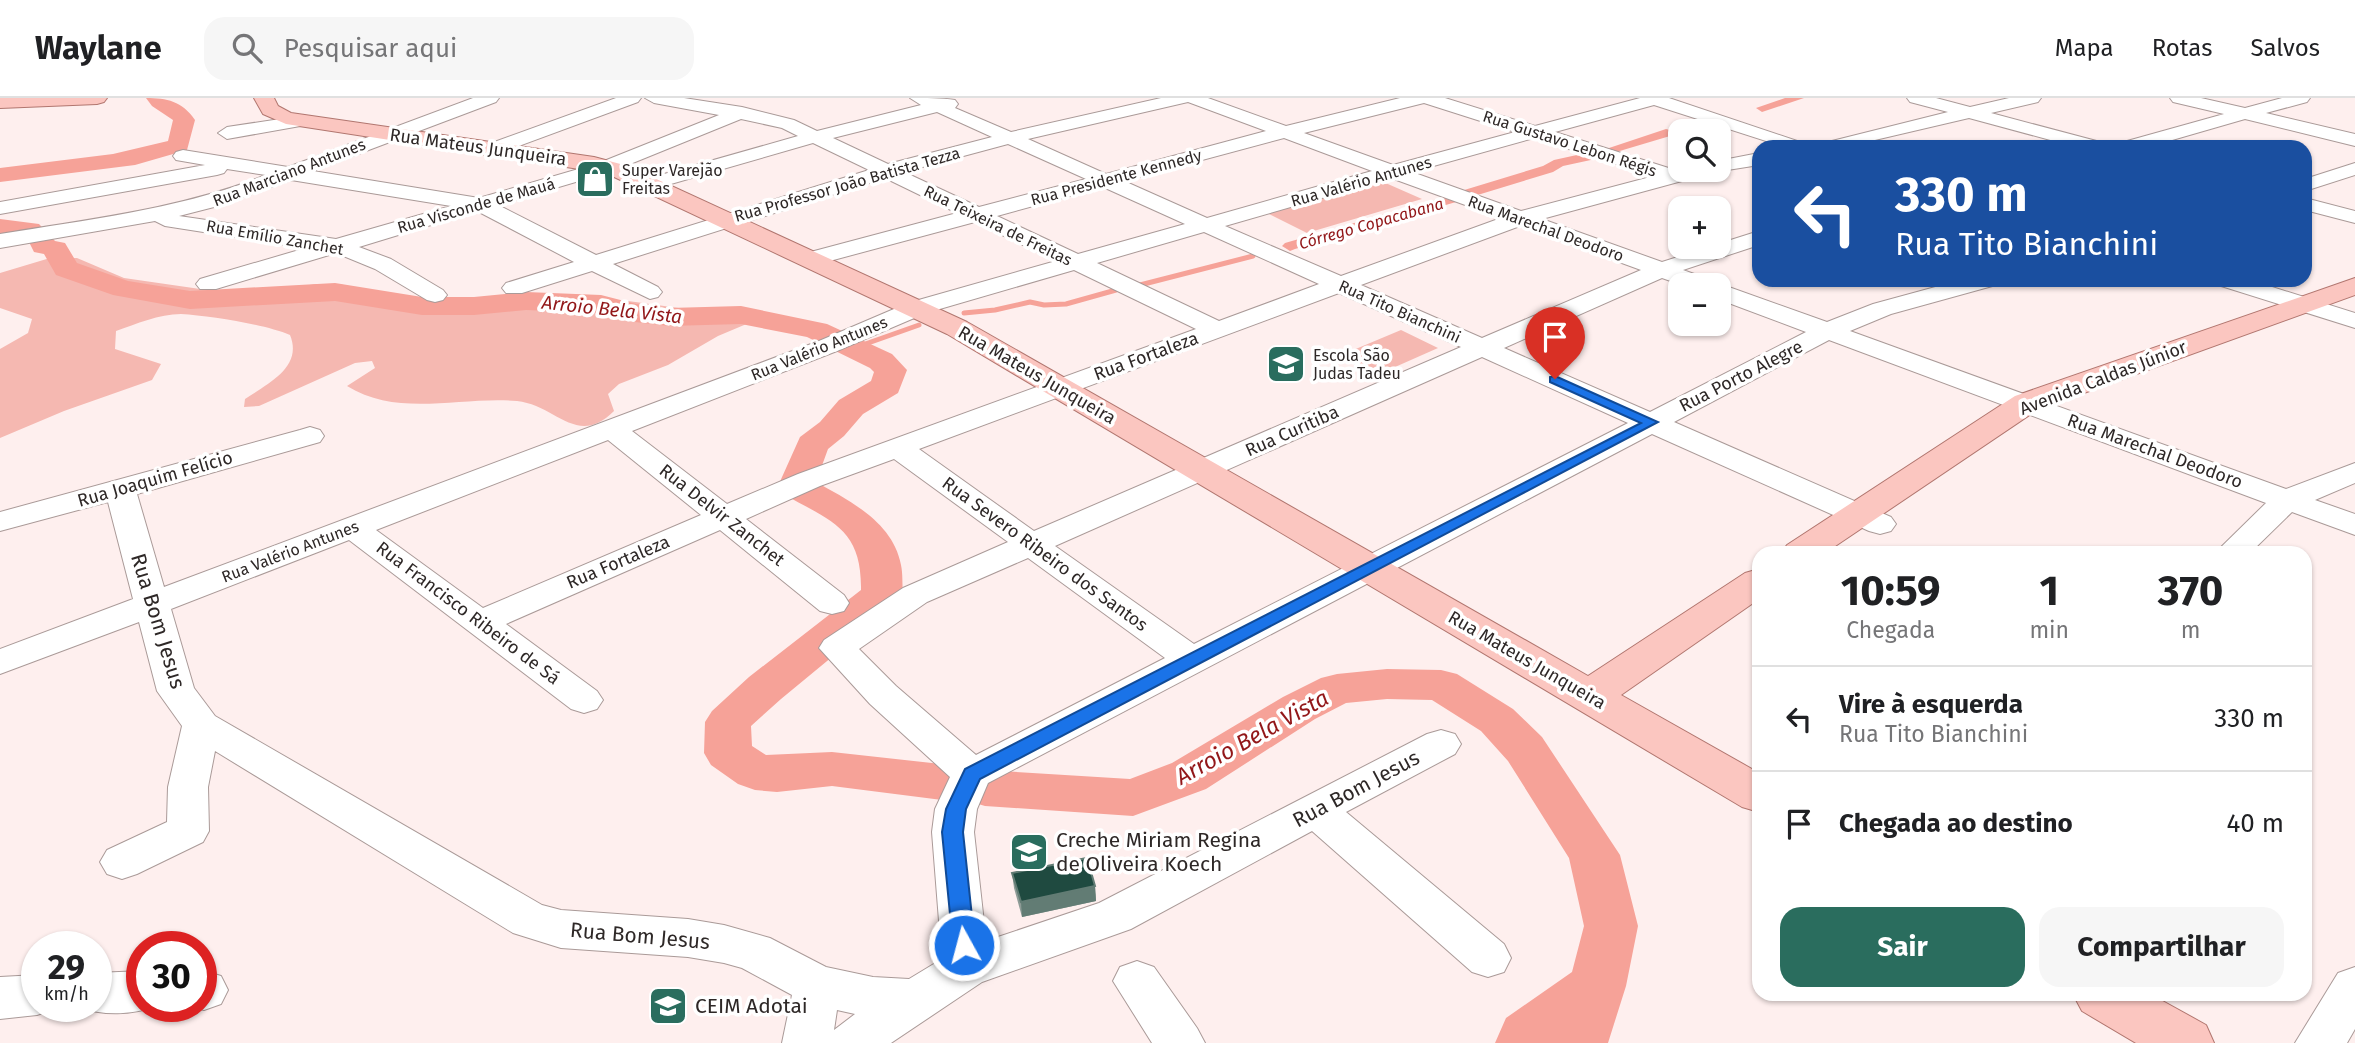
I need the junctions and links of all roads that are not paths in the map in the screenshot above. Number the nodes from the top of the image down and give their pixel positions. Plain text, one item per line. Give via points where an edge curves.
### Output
1 (97, 98) edge
2 (264, 98) edge
3 (490, 98) edge
4 (632, 98) edge
5 (654, 98) edge
6 (778, 98) edge
7 (1184, 98) edge
8 (1192, 98) edge
9 (1421, 98) edge
10 (1427, 98) edge
11 (1916, 98) edge
12 (2032, 98) edge
13 (2179, 98) edge
14 (2301, 98) edge
15 (1655, 99) edge
16 (963, 101) dead end
17 (0, 102) edge
18 (929, 102) edge
19 (740, 113) junction
20 (1971, 113) junction
21 (2245, 114) junction
22 (300, 121) junction
23 (1285, 132) junction
24 (1535, 132) junction
25 (228, 133) dead end
26 (388, 134) junction
27 (815, 137) junction
28 (1010, 138) junction
29 (1782, 140) edge
30 (1852, 140) edge
31 (2071, 140) edge
32 (2152, 140) edge
33 (2355, 140) edge
34 (493, 149) junction
35 (183, 156) dead end
36 (1752, 160) edge
37 (233, 164) junction
38 (1731, 164) edge
39 (606, 167) junction
40 (2355, 169) edge
41 (886, 171) junction
42 (1392, 172) junction
43 (290, 174) junction
44 (1668, 174) edge
45 (1668, 178) edge
46 (1105, 180) junction
47 (2312, 183) edge
48 (650, 184) junction
49 (480, 204) junction
50 (2312, 206) edge
51 (0, 208) edge
52 (976, 215) junction
53 (145, 216) junction
54 (2355, 217) edge
55 (1521, 218) junction
56 (725, 220) junction
57 (1206, 225) junction
58 (1752, 240) edge
59 (0, 241) edge
60 (337, 246) junction
61 (811, 259) junction
62 (593, 262) junction
63 (1076, 262) junction
64 (1660, 270) junction
65 (1669, 273) edge
66 (208, 284) dead end
67 (1341, 285) junction
68 (2355, 286) edge
69 (1962, 287) edge
70 (2248, 287) edge
71 (514, 288) dead end
72 (650, 292) dead end
73 (435, 295) dead end
74 (1731, 296) edge
75 (2355, 300) edge
76 (917, 308) junction
77 (2314, 308) junction
78 (2355, 321) edge
79 (1218, 330) junction
80 (1828, 331) junction
81 (1482, 347) junction
82 (1060, 388) junction
83 (2036, 407) junction
84 (1652, 422) junction
85 (611, 428) junction
86 (310, 436) dead end
87 (898, 448) junction
88 (1202, 470) junction
89 (2355, 472) edge
90 (120, 489) junction
91 (2287, 500) junction
92 (723, 517) junction
93 (1869, 519) junction
94 (0, 522) edge
95 (2355, 526) edge
96 (352, 527) junction
97 (1031, 544) junction
98 (1814, 546) edge
99 (1844, 546) edge
100 (2238, 546) edge
101 (1370, 568) junction
102 (1752, 586) edge
103 (832, 603) dead end
104 (151, 604) junction
105 (1752, 611) edge
106 (480, 622) junction
107 (1192, 660) junction
108 (0, 662) edge
109 (584, 700) dead end
110 (1600, 702) junction
111 (201, 725) junction
112 (1441, 744) dead end
113 (972, 774) junction
114 (1752, 791) edge
115 (1317, 811) junction
116 (122, 862) dead end
117 (1488, 958) dead end
118 (966, 968) junction
119 (1137, 981) dead end
120 (817, 985) junction
121 (2355, 987) edge
122 (21, 996) edge
123 (0, 998) edge
124 (915, 1000) junction
125 (2113, 1001) edge
126 (807, 1043) edge
127 (852, 1043) edge
128 (1180, 1043) edge
129 (2186, 1043) edge
130 (2320, 1043) edge

1 - 17 main road
2 - 22 main road, Rua Mateus Junqueira via 270,110
3 - 26 street, Rua Marciano Antunes
4 - 34 street
5 - 19 street, Rua Teixeira de Freitas
6 - 19 street, Rua Visconde de Mauá
7 - 28 street, Rua Professor João Batista Tezza
8 - 23 street, Rua Marechal Deodoro
9 - 23 street, Rua Presidente Kennedy
10 - 24 street, Rua Gustavo Lebon Régis
11 - 20 street
12 - 20 street
13 - 21 street
14 - 21 street
15 - 24 street, Rua Valério Antunes
15 - 29 street
16 - 18 street
18 - 27 street
18 - 28 street, Rua Tito Bianchini
19 - 27 street, Rua Teixeira de Freitas via 775,120
19 - 39 street, Rua Visconde de Mauá
20 - 30 street
20 - 31 street
21 - 32 street
21 - 33 street
22 - 25 street
22 - 26 main road, Rua Mateus Junqueira
23 - 42 street, Rua Marechal Deodoro
23 - 46 street, Rua Presidente Kennedy
24 - 42 street, Rua Valério Antunes
24 - 44 street, Rua Gustavo Lebon Régis
26 - 34 main road, Rua Mateus Junqueira
26 - 43 street, Rua Marciano Antunes
27 - 41 street, Rua Teixeira de Freitas
27 - 48 street
28 - 41 street, Rua Professor João Batista Tezza
28 - 46 street, Rua Tito Bianchini
34 - 39 main road, Rua Mateus Junqueira
35 - 37 street
36 - 38 street
37 - 43 street
37 - 51 street
39 - 48 main road, Rua Mateus Junqueira
39 - 49 street, Rua Visconde de Mauá
40 - 47 street
41 - 52 street, Rua Teixeira de Freitas
41 - 56 street, Rua Professor João Batista Tezza
42 - 55 street, Rua Marechal Deodoro
42 - 57 street, Rua Valério Antunes
43 - 49 street
43 - 53 street, Rua Marciano Antunes via 211,202
45 - 55 street, Rua Fortaleza
46 - 52 street, Rua Presidente Kennedy
46 - 57 street, Rua Tito Bianchini
48 - 56 main road, Rua Mateus Junqueira
49 - 60 street, Rua Visconde de Mauá
49 - 62 street
50 - 54 street
52 - 61 street, Rua Presidente Kennedy
52 - 63 street, Rua Teixeira de Freitas
53 - 59 street, Rua Marciano Antunes
53 - 60 street, Rua Emílio Zanchet
55 - 64 street, Rua Marechal Deodoro
55 - 67 street, Rua Fortaleza
56 - 61 main road, Rua Mateus Junqueira
56 - 62 street, Rua Professor João Batista Tezza
57 - 63 street, Rua Valério Antunes
57 - 67 street, Rua Tito Bianchini
58 - 64 street, Rua Curitiba
60 - 66 street, Rua Visconde de Mauá
60 - 73 street, Rua Emílio Zanchet via 383,264
61 - 76 main road, Rua Mateus Junqueira
62 - 71 street, Rua Professor João Batista Tezza
62 - 72 street
63 - 76 street, Rua Valério Antunes
63 - 79 street, Rua Teixeira de Freitas
64 - 65 street, Rua Marechal Deodoro
64 - 81 street, Rua Curitiba
67 - 79 street, Rua Fortaleza
67 - 81 street, Rua Tito Bianchini
68 - 77 main road, Avenida Caldas Júnior
69 - 80 street, Rua Porto Alegre via 1882,309
70 - 77 street
74 - 80 street, Rua Marechal Deodoro
75 - 77 main road, Avenida Caldas Júnior
76 - 82 main road, Rua Mateus Junqueira
76 - 85 street, Rua Valério Antunes
77 - 78 street
77 - 83 main road, Avenida Caldas Júnior
79 - 82 street, Rua Fortaleza
80 - 83 street, Rua Marechal Deodoro
80 - 84 street, Rua Porto Alegre
81 - 84 street, Rua Tito Bianchini
81 - 88 street, Rua Curitiba
82 - 87 street, Rua Fortaleza
82 - 88 main road, Rua Mateus Junqueira
83 - 91 street, Rua Marechal Deodoro
83 - 93 main road, Avenida Caldas Júnior
84 - 93 street, Rua Tito Bianchini
84 - 101 street, Rua Porto Alegre
85 - 92 street, Rua Delvir Zanchet
85 - 96 street, Rua Valério Antunes
86 - 90 street, Rua Joaquim Felício
87 - 92 street, Rua Fortaleza
87 - 97 street, Rua Severo Ribeiro dos Santos
88 - 97 street, Rua Curitiba
88 - 101 main road, Rua Mateus Junqueira
89 - 91 street
90 - 94 street, Rua Joaquim Felício
90 - 104 street, Rua Bom Jesus
91 - 95 street, Rua Marechal Deodoro
91 - 100 street
92 - 103 street, Rua Delvir Zanchet
92 - 106 street, Rua Fortaleza
93 - 98 main road, Avenida Caldas Júnior
93 - 99 main road, Avenida Caldas Júnior
96 - 104 street, Rua Valério Antunes
96 - 106 street, Rua Francisco Ribeiro de Sá
97 - 107 street, Rua Severo Ribeiro dos Santos
97 - 113 street, Rua Curitiba via 915,595 837,648
101 - 107 street, Rua Porto Alegre
101 - 110 main road, Rua Mateus Junqueira
102 - 110 main road
104 - 108 street, Rua Valério Antunes
104 - 111 street, Rua Bom Jesus via 176,691
105 - 110 main road
106 - 109 street, Rua Francisco Ribeiro de Sá
107 - 113 street, Rua Porto Alegre
110 - 114 main road, Rua Mateus Junqueira
111 - 116 street via 188,787 188,831
111 - 120 street, Rua Bom Jesus via 529,920 561,929 688,937 724,944 754,952
112 - 115 street, Rua Bom Jesus
113 - 118 street via 956,809 953,832
115 - 117 street
115 - 118 street, Rua Bom Jesus via 1115,916
118 - 124 street, Rua Bom Jesus
119 - 128 street
120 - 124 street, Rua Bom Jesus via 873,998
120 - 126 street
121 - 130 street
122 - 123 street
124 - 127 street
125 - 129 main road

